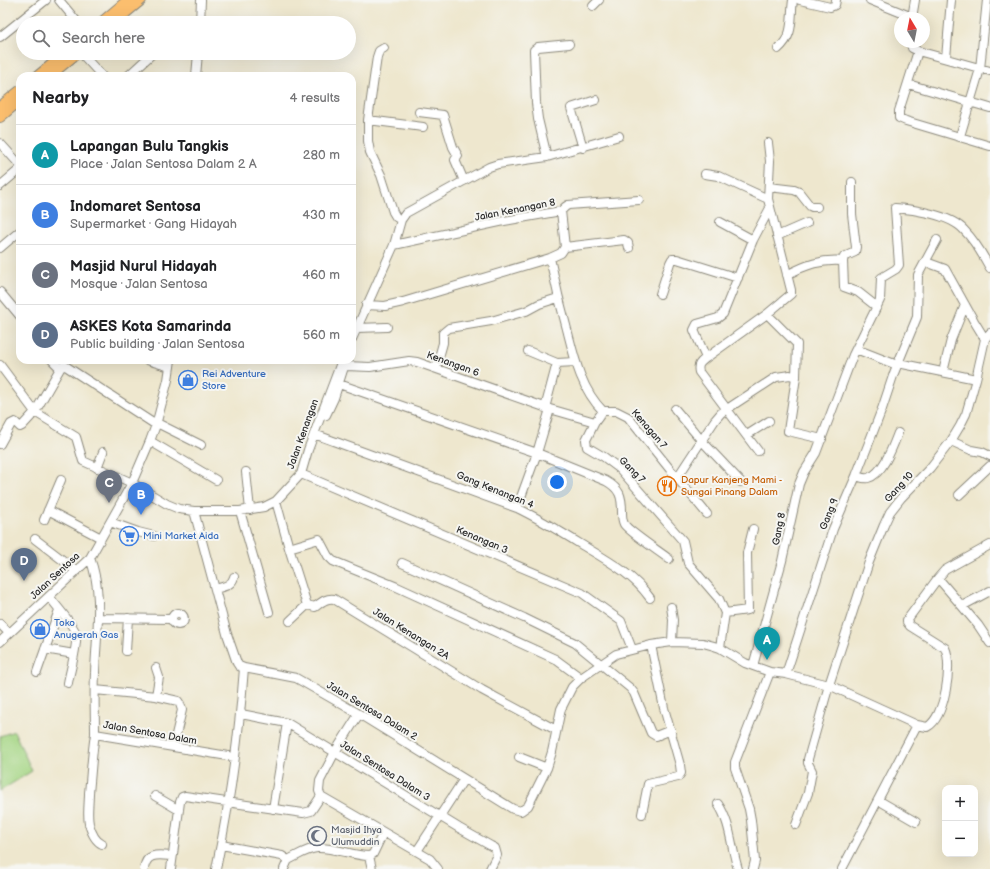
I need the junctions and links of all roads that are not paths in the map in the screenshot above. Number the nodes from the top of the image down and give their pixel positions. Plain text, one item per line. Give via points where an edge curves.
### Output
1 (46, 0) edge
2 (59, 0) edge
3 (128, 0) edge
4 (141, 0) edge
5 (201, 0) edge
6 (793, 0) edge
7 (800, 0) edge
8 (836, 0) edge
9 (870, 0) edge
10 (915, 0) edge
11 (951, 0) edge
12 (987, 0) edge
13 (898, 12) edge
14 (913, 12) edge
15 (26, 16) edge
16 (72, 16) edge
17 (109, 16) edge
18 (122, 16) edge
19 (200, 16) edge
20 (16, 24) edge
21 (0, 37) edge
22 (569, 44) dead end
23 (384, 48) dead end
24 (912, 48) edge
25 (778, 49) dead end
26 (918, 51) junction
27 (946, 58) junction
28 (57, 60) edge
29 (68, 60) edge
30 (87, 60) edge
31 (145, 60) edge
32 (197, 60) edge
33 (980, 69) junction
34 (990, 71) edge
35 (43, 72) edge
36 (54, 72) edge
37 (98, 72) edge
38 (132, 72) edge
39 (196, 72) edge
40 (908, 84) junction
41 (16, 94) edge
42 (596, 100) dead end
43 (16, 103) edge
44 (971, 103) junction
45 (0, 107) edge
46 (990, 108) edge
47 (419, 112) dead end
48 (0, 117) edge
49 (368, 120) junction
50 (423, 127) dead end
51 (619, 136) dead end
52 (960, 136) junction
53 (0, 143) edge
54 (768, 143) dead end
55 (990, 146) edge
56 (583, 148) junction
57 (547, 157) junction
58 (16, 161) edge
59 (16, 172) edge
60 (705, 174) dead end
61 (464, 181) junction
62 (852, 182) dead end
63 (0, 186) edge
64 (769, 187) junction
65 (768, 199) junction
66 (639, 200) dead end
67 (817, 206) dead end
68 (770, 208) junction
69 (561, 211) junction
70 (401, 220) junction
71 (720, 222) dead end
72 (807, 223) dead end
73 (777, 236) junction
74 (16, 238) edge
75 (753, 240) junction
76 (937, 240) dead end
77 (394, 245) junction
78 (565, 247) junction
79 (0, 248) edge
80 (629, 248) dead end
81 (550, 258) junction
82 (843, 261) junction
83 (926, 262) junction
84 (990, 268) edge
85 (787, 275) junction
86 (738, 278) junction
87 (0, 292) edge
88 (660, 294) dead end
89 (558, 298) junction
90 (366, 305) junction
91 (965, 305) junction
92 (877, 306) junction
93 (16, 311) edge
94 (767, 314) junction
95 (387, 327) dead end
96 (357, 328) joint
97 (988, 336) edge
98 (528, 351) dead end
99 (855, 352) junction
100 (706, 358) junction
101 (575, 362) junction
102 (557, 363) junction
103 (64, 364) edge
104 (170, 364) edge
105 (340, 364) edge
106 (898, 364) junction
107 (0, 365) edge
108 (436, 368) junction
109 (943, 372) junction
110 (796, 377) junction
111 (976, 379) junction
112 (339, 384) junction
113 (548, 408) junction
114 (675, 409) dead end
115 (727, 409) junction
116 (603, 411) junction
117 (35, 412) junction
118 (320, 418) junction
119 (769, 421) dead end
120 (596, 422) junction
121 (156, 424) junction
122 (898, 433) dead end
123 (314, 434) junction
124 (747, 435) junction
125 (822, 439) junction
126 (702, 440) junction
127 (150, 441) junction
128 (951, 441) junction
129 (0, 444) edge
130 (201, 445) dead end
131 (758, 451) dead end
132 (103, 452) dead end
133 (537, 453) junction
134 (990, 456) edge
135 (990, 466) edge
136 (97, 468) junction
137 (246, 472) dead end
138 (301, 474) junction
139 (856, 476) junction
140 (677, 478) junction
141 (61, 480) dead end
142 (216, 480) dead end
143 (741, 482) dead end
144 (132, 483) junction
145 (959, 495) dead end
146 (276, 501) junction
147 (517, 508) junction
148 (48, 510) junction
149 (250, 510) junction
150 (194, 511) junction
151 (240, 512) junction
152 (707, 514) dead end
153 (44, 520) dead end
154 (110, 522) junction
155 (753, 529) dead end
156 (154, 536) dead end
157 (101, 538) junction
158 (35, 539) dead end
159 (990, 545) edge
160 (289, 548) junction
161 (90, 558) junction
162 (669, 559) dead end
163 (402, 563) dead end
164 (77, 571) junction
165 (234, 577) dead end
166 (938, 578) junction
167 (215, 589) junction
168 (990, 591) edge
169 (49, 596) junction
170 (650, 598) dead end
171 (307, 605) junction
172 (962, 606) junction
173 (671, 607) dead end
174 (59, 610) junction
175 (268, 612) dead end
176 (725, 613) junction
177 (99, 618) junction
178 (128, 618) junction
179 (172, 619) dead end
180 (290, 621) dead end
181 (0, 624) edge
182 (9, 633) junction
183 (0, 642) edge
184 (672, 642) junction
185 (990, 643) edge
186 (650, 645) junction
187 (720, 648) junction
188 (45, 649) junction
189 (632, 649) junction
190 (126, 651) dead end
191 (74, 654) junction
192 (601, 663) junction
193 (753, 666) junction
194 (156, 668) dead end
195 (244, 668) junction
196 (36, 672) dead end
197 (770, 672) junction
198 (786, 674) junction
199 (581, 678) junction
200 (68, 683) dead end
201 (829, 685) junction
202 (95, 690) junction
203 (156, 696) junction
204 (241, 714) junction
205 (359, 714) junction
206 (287, 722) junction
207 (915, 724) junction
208 (556, 730) junction
209 (671, 730) junction
210 (95, 734) junction
211 (173, 747) junction
212 (335, 752) junction
213 (234, 757) junction
214 (519, 758) dead end
215 (547, 768) junction
216 (464, 779) junction
217 (155, 796) dead end
218 (321, 796) junction
219 (878, 800) junction
220 (228, 802) junction
221 (718, 804) dead end
222 (273, 809) junction
223 (179, 810) junction
224 (642, 814) dead end
225 (440, 817) junction
226 (916, 822) dead end
227 (796, 825) dead end
228 (383, 832) junction
229 (102, 844) dead end
230 (221, 845) junction
231 (417, 851) junction
232 (172, 856) junction
233 (369, 856) junction
234 (288, 860) junction
235 (144, 869) edge
236 (171, 869) edge
237 (216, 869) edge
238 (284, 869) edge
239 (372, 869) edge
240 (438, 869) edge
241 (490, 869) edge
242 (738, 869) edge
243 (753, 869) edge
244 (842, 869) edge

1 - 15 street
2 - 16 street
3 - 17 main road
4 - 18 main road
5 - 19 street
6 - 25 street via 790,35
7 - 8 street via 830,7 835,5
9 - 13 street
10 - 14 street
11 - 27 street
12 - 33 street
20 - 21 street
22 - 57 street via 538,47 534,50 536,103
23 - 49 street via 379,51 377,57
24 - 26 street
26 - 27 street
26 - 40 street
27 - 33 street
28 - 35 main road
29 - 36 main road
30 - 37 street
31 - 38 street
32 - 39 street
33 - 34 street
33 - 44 street
40 - 44 street
40 - 52 street via 899,118
41 - 45 main road
42 - 56 street via 571,108
43 - 48 main road
44 - 46 street
44 - 52 street
47 - 61 street via 443,115 458,156 455,160
49 - 50 street
49 - 70 street via 370,152 396,217
51 - 56 street
52 - 55 street
53 - 58 street
54 - 64 street
56 - 57 street
57 - 61 street via 498,164
59 - 63 street
60 - 65 street via 718,176
61 - 70 street via 410,211
62 - 82 street via 856,250 844,257
64 - 65 street
64 - 67 street via 794,190 799,192 810,206
65 - 68 street
66 - 69 street, Jalan Kenangan 8 via 568,205
68 - 73 street
68 - 75 street
69 - 77 street, Jalan Kenangan 8
69 - 78 street
70 - 77 street
71 - 75 street
72 - 73 street
73 - 85 street
74 - 79 street
75 - 86 street
76 - 83 street, Gang 9
77 - 90 street
78 - 80 street via 624,240 628,242
78 - 81 street via 561,253
81 - 89 street
81 - 90 street via 403,302 385,306
82 - 85 street via 806,265
82 - 92 street via 844,287 858,292
83 - 91 street via 945,269
83 - 106 street, Gang 9 via 918,275 917,317
84 - 92 street, Gang 8 via 964,228 925,212 894,208 899,265 881,278 881,296
85 - 94 street via 791,294
86 - 88 street via 672,259
86 - 100 street via 723,314 697,324 694,330
87 - 93 street
89 - 101 street
89 - 108 street via 513,315 445,330
90 - 96 street
91 - 97 street
91 - 109 street via 951,340
92 - 99 street, Gang 8
94 - 100 street
94 - 110 street via 797,344
95 - 96 street
97 - 111 street, Gang 10
98 - 102 street
99 - 106 street
99 - 125 street, Gang 8
100 - 115 street via 699,363 699,372
101 - 102 street
101 - 116 street via 589,394
102 - 113 street
103 - 117 street
103 - 121 street
104 - 121 street, Jalan Sentosa
105 - 118 street, Jalan Kenangan
106 - 109 street
106 - 139 street, Gang 9
107 - 117 street, Jalan Kenangan
108 - 112 street, Kenangan 6 via 414,361 370,367 349,365 344,368
108 - 113 street, Kenangan 6
109 - 111 street
110 - 115 street via 776,377
110 - 125 street via 788,431
111 - 128 street, Gang 10 via 966,414
112 - 118 street, Kenangan 6 via 325,416
112 - 133 street
113 - 120 street, Kenangan 6
113 - 133 street
114 - 126 street
115 - 124 street
115 - 126 street via 715,420
116 - 120 street
116 - 140 street, Kenagan 7 via 616,411 628,417
117 - 129 street via 22,426 15,422 11,424
117 - 136 street, Jalan Kenangan via 76,437 83,461
118 - 123 street, Jalan Kenangan
119 - 124 street
120 - 176 street, Gang 7 via 586,440 587,447 620,469 683,541 688,562 719,599
121 - 127 street, Jalan Sentosa
121 - 130 street
122 - 139 street via 874,476
123 - 138 street, Jalan Kenangan
123 - 147 street, Gang Kenangan 4
124 - 131 street
125 - 193 street, Gang 8 via 796,491 782,561
126 - 140 street
126 - 143 street
127 - 142 street
127 - 144 street, Jalan Sentosa
128 - 134 street
128 - 201 street, Gang 10 via 890,512 869,562
132 - 136 street
133 - 147 street
133 - 162 street via 611,484 622,499 624,524
135 - 145 street
136 - 144 street, Jalan Kenangan
137 - 149 street
138 - 146 street, Jalan Kenangan
138 - 189 street, Kenangan 3 via 582,593 621,621
139 - 198 street, Gang 9 via 833,530
140 - 152 street, Kenagan 7
141 - 148 street
144 - 150 street, Jalan Kenangan via 167,504
144 - 154 street, Jalan Sentosa
146 - 149 street, Jalan Kenangan
146 - 160 street
147 - 170 street, Gang Kenangan 4 via 620,568 643,588
148 - 153 street
148 - 157 street
149 - 151 street, Jalan Kenangan
150 - 151 street, Jalan Kenangan
150 - 167 street
151 - 175 street
154 - 156 street
154 - 157 street, Jalan Sentosa
155 - 176 street via 747,553 748,610
157 - 161 street, Jalan Sentosa
158 - 164 street
159 - 166 street via 945,570
160 - 171 street
160 - 199 street via 319,539 333,561 397,587 555,659
161 - 164 street, Jalan Sentosa
161 - 177 street, Jalan Sentosa Dalam via 94,569
163 - 192 street via 575,642
164 - 169 street, Jalan Sentosa
165 - 167 street via 228,585
166 - 172 street
166 - 207 street via 907,620 910,626 945,648 947,657 946,682 937,718 930,726
167 - 195 street via 226,634 239,666
168 - 172 street
169 - 174 street
169 - 182 street, Jalan Sentosa
171 - 180 street
171 - 208 street, Jalan Kenangan 2A via 315,607 324,600 334,599 482,690
172 - 185 street
173 - 184 street
174 - 188 street
174 - 191 street via 73,626 76,634
176 - 187 street
177 - 178 street
177 - 202 street, Jalan Sentosa Dalam
178 - 179 street
178 - 190 street
181 - 182 street
182 - 183 street, Jalan Sentosa
184 - 186 street
184 - 187 street via 703,643
186 - 189 street
186 - 209 street
187 - 193 street
188 - 191 street
188 - 196 street
189 - 192 street via 616,654
191 - 200 street
192 - 199 street
192 - 209 street via 634,693 651,733 656,736
193 - 197 street
194 - 203 street via 159,677
195 - 204 street
195 - 205 street, Jalan Sentosa Dalam 2 via 296,678
197 - 198 street
197 - 243 street via 735,762 750,814 755,861
198 - 201 street
199 - 208 street via 566,698
201 - 207 street
201 - 227 street, Gang 10 via 808,759 812,771 808,793
202 - 203 street
202 - 210 street, Jalan Sentosa Dalam
203 - 211 street via 180,704 182,710
204 - 206 street, Jalan Sentosa Dalam 3
204 - 213 street
205 - 212 street
205 - 216 street, Jalan Sentosa Dalam 2
206 - 212 street, Jalan Sentosa Dalam 3
206 - 222 street
207 - 219 street
208 - 215 street
209 - 224 street via 681,773 648,784
210 - 211 street, Jalan Sentosa Dalam
210 - 229 street via 88,814 94,837
211 - 213 street, Jalan Sentosa Dalam
212 - 218 street via 319,786
212 - 225 street, Jalan Sentosa Dalam 3
213 - 220 street
214 - 215 street
215 - 216 street, Jalan Sentosa Dalam 2 via 528,806 521,811 513,810
216 - 225 street
217 - 223 street
218 - 222 street via 311,811
218 - 228 street
219 - 226 street
219 - 244 street
220 - 222 street
220 - 223 street via 185,796 180,802
220 - 230 street
221 - 242 street via 725,817
223 - 232 street
225 - 231 street
225 - 241 street, Jalan Sentosa Dalam 3 via 495,848 497,855
228 - 231 street
228 - 233 street via 373,854
230 - 234 street via 282,856
230 - 237 street
231 - 240 street via 430,859
232 - 235 street via 154,855 148,858
232 - 236 street
233 - 234 street via 317,848
233 - 239 street
234 - 238 street

